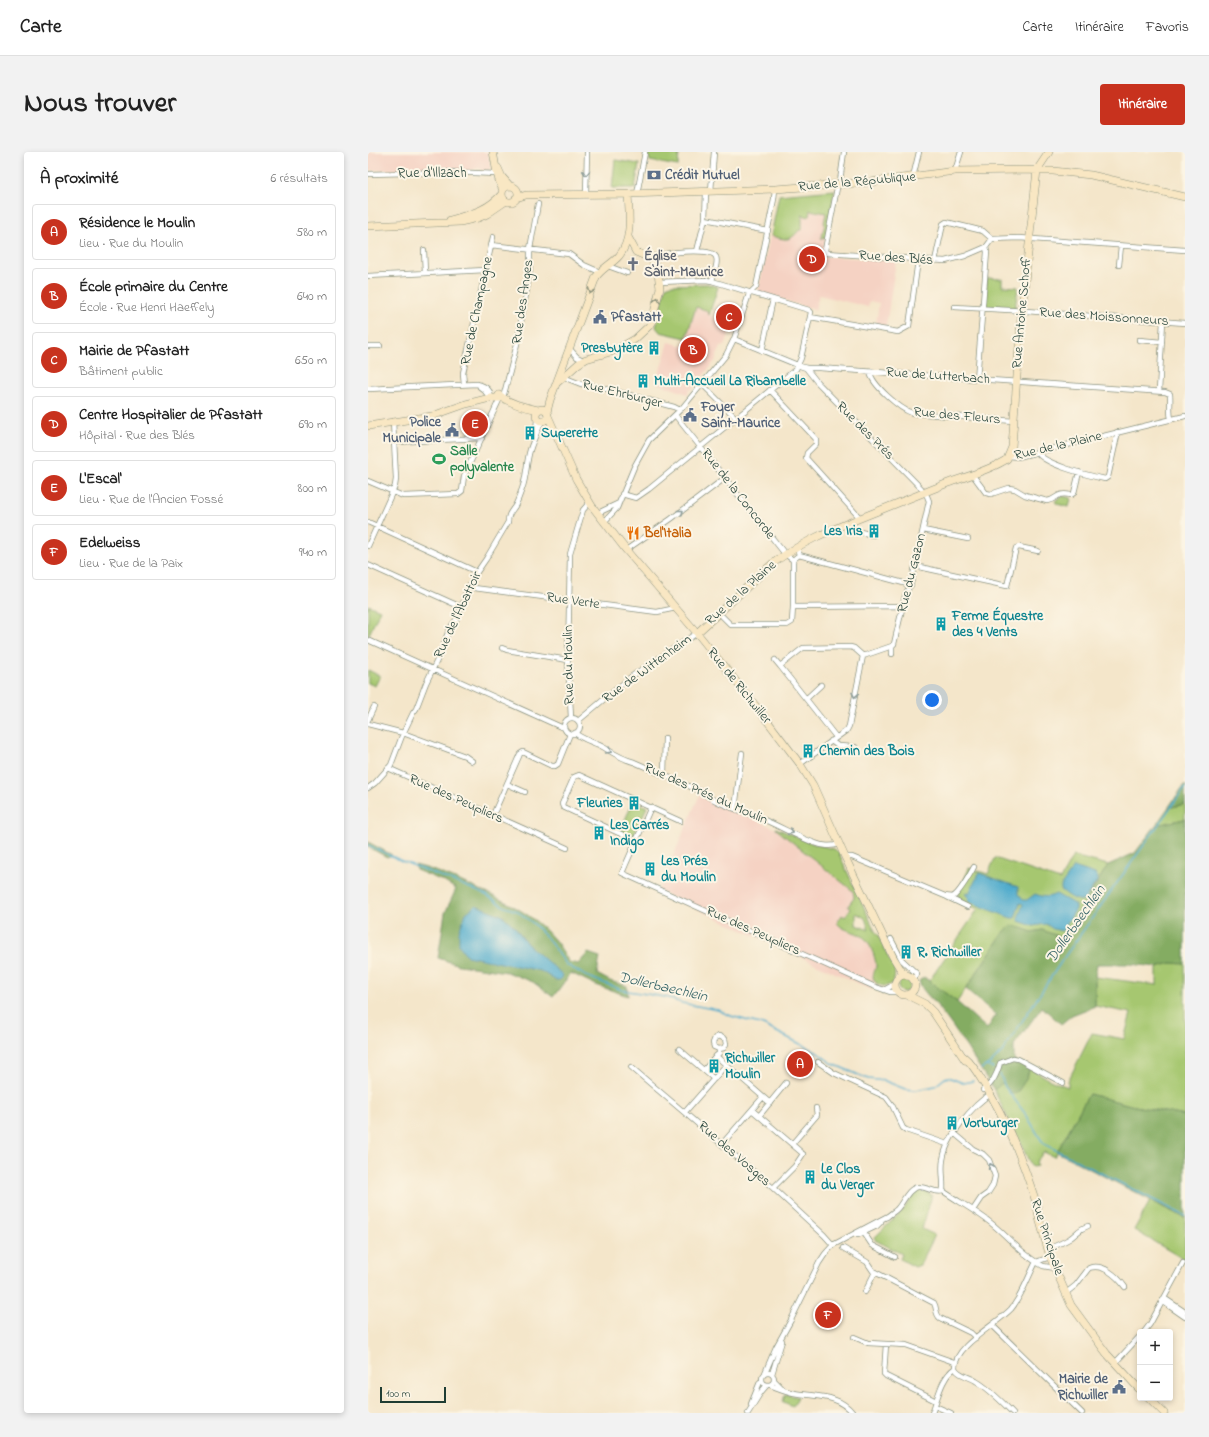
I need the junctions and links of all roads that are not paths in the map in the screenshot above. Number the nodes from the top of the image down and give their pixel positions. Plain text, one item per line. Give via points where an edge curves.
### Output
1 (493, 152) edge
2 (587, 152) edge
3 (645, 152) edge
4 (714, 152) edge
5 (844, 152) edge
6 (919, 152) edge
7 (961, 152) edge
8 (1049, 152) edge
9 (496, 165) junction
10 (1037, 170) junction
11 (955, 171) junction
12 (368, 174) edge
13 (496, 174) junction
14 (913, 177) junction
15 (838, 185) junction
16 (513, 188) junction
17 (775, 189) junction
18 (708, 191) junction
19 (502, 192) junction
20 (586, 194) junction
21 (628, 194) junction
22 (637, 194) junction
23 (526, 195) junction
24 (1185, 197) edge
25 (516, 198) junction
26 (506, 201) junction
27 (538, 204) dead end
28 (630, 211) junction
29 (705, 220) junction
30 (443, 222) junction
31 (368, 226) edge
32 (768, 231) junction
33 (493, 237) dead end
34 (628, 237) junction
35 (992, 239) junction
36 (1029, 239) junction
37 (491, 245) junction
38 (1121, 246) junction
39 (986, 247) junction
40 (530, 249) junction
41 (424, 250) dead end
42 (1185, 250) edge
43 (623, 251) junction
44 (697, 251) junction
45 (636, 252) junction
46 (650, 258) junction
47 (918, 260) junction
48 (935, 261) junction
49 (1119, 265) dead end
50 (608, 266) junction
51 (486, 270) junction
52 (600, 272) junction
53 (425, 273) junction
54 (627, 273) dead end
55 (368, 276) edge
56 (712, 281) junction
57 (660, 282) junction
58 (751, 292) junction
59 (774, 299) junction
60 (954, 307) dead end
61 (983, 309) junction
62 (1022, 310) junction
63 (810, 317) junction
64 (1163, 321) junction
65 (1185, 323) edge
66 (734, 339) junction
67 (1139, 340) dead end
68 (1162, 342) junction
69 (368, 346) edge
70 (380, 346) dead end
71 (570, 348) junction
72 (762, 351) junction
73 (583, 360) junction
74 (798, 366) junction
75 (806, 368) junction
76 (870, 372) junction
77 (561, 380) junction
78 (977, 380) junction
79 (1016, 382) junction
80 (464, 384) junction
81 (702, 384) junction
82 (368, 389) edge
83 (770, 390) junction
84 (1159, 391) junction
85 (489, 396) junction
86 (502, 398) junction
87 (680, 410) junction
88 (542, 415) junction
89 (675, 415) junction
90 (1185, 416) edge
91 (736, 418) junction
92 (1171, 419) junction
93 (393, 421) junction
94 (1014, 421) junction
95 (368, 426) edge
96 (1117, 432) junction
97 (482, 438) junction
98 (394, 442) junction
99 (701, 447) junction
100 (1037, 451) junction
101 (1009, 456) junction
102 (1079, 472) junction
103 (972, 474) junction
104 (725, 478) junction
105 (368, 481) edge
106 (393, 492) junction
107 (925, 492) junction
108 (622, 494) junction
109 (619, 503) junction
110 (591, 504) junction
111 (598, 513) junction
112 (860, 518) junction
113 (605, 521) junction
114 (368, 522) edge
115 (847, 523) junction
116 (377, 526) junction
117 (923, 530) junction
118 (873, 535) dead end
119 (968, 538) dead end
120 (368, 546) edge
121 (797, 547) junction
122 (626, 550) junction
123 (1038, 551) dead end
124 (785, 554) junction
125 (799, 555) junction
126 (793, 560) junction
127 (368, 565) edge
128 (915, 566) junction
129 (477, 572) junction
130 (911, 584) junction
131 (470, 586) junction
132 (568, 600) junction
133 (903, 606) junction
134 (461, 607) junction
135 (793, 607) junction
136 (676, 608) junction
137 (719, 613) junction
138 (697, 633) junction
139 (368, 640) edge
140 (892, 646) junction
141 (502, 648) dead end
142 (892, 654) dead end
143 (863, 656) junction
144 (568, 660) junction
145 (775, 660) dead end
146 (780, 666) junction
147 (433, 669) junction
148 (821, 685) dead end
149 (806, 699) junction
150 (374, 707) dead end
151 (571, 718) junction
152 (368, 720) edge
153 (578, 721) junction
154 (368, 724) edge
155 (564, 727) junction
156 (403, 733) junction
157 (573, 733) junction
158 (836, 737) junction
159 (665, 738) dead end
160 (831, 741) junction
161 (855, 747) dead end
162 (742, 753) dead end
163 (472, 761) dead end
164 (800, 764) junction
165 (388, 768) junction
166 (664, 775) junction
167 (507, 784) junction
168 (368, 788) edge
169 (525, 792) dead end
170 (651, 807) junction
171 (734, 808) junction
172 (493, 815) junction
173 (680, 821) dead end
174 (636, 841) junction
175 (839, 844) junction
176 (567, 848) dead end
177 (845, 857) junction
178 (974, 867) dead end
179 (945, 896) junction
180 (968, 907) dead end
181 (891, 939) dead end
182 (893, 957) junction
183 (911, 981) junction
184 (897, 985) junction
185 (884, 990) junction
186 (907, 995) junction
187 (924, 1004) junction
188 (679, 1049) dead end
189 (719, 1049) dead end
190 (716, 1056) junction
191 (818, 1062) dead end
192 (726, 1064) junction
193 (631, 1067) dead end
194 (704, 1070) junction
195 (714, 1079) junction
196 (786, 1083) dead end
197 (1064, 1083) dead end
198 (987, 1092) junction
199 (763, 1097) junction
200 (770, 1103) junction
201 (816, 1108) dead end
202 (752, 1110) junction
203 (685, 1112) junction
204 (759, 1116) junction
205 (954, 1133) junction
206 (722, 1144) junction
207 (792, 1144) junction
208 (947, 1144) junction
209 (773, 1188) junction
210 (943, 1190) junction
211 (973, 1210) junction
212 (888, 1216) junction
213 (1088, 1226) dead end
214 (864, 1233) junction
215 (838, 1242) junction
216 (833, 1245) junction
217 (843, 1248) dead end
218 (1048, 1249) junction
219 (895, 1257) dead end
220 (1050, 1257) junction
221 (1036, 1262) junction
222 (1183, 1263) dead end
223 (1055, 1268) junction
224 (875, 1272) junction
225 (1125, 1287) dead end
226 (865, 1292) dead end
227 (1066, 1293) junction
228 (1163, 1300) junction
229 (1185, 1312) edge
230 (1185, 1317) edge
231 (992, 1325) junction
232 (1146, 1329) edge
233 (785, 1332) junction
234 (854, 1337) dead end
235 (976, 1338) junction
236 (1137, 1339) edge
237 (886, 1344) junction
238 (954, 1362) junction
239 (1115, 1363) junction
240 (955, 1368) junction
241 (765, 1373) junction
242 (772, 1374) junction
243 (774, 1380) junction
244 (762, 1381) junction
245 (769, 1385) junction
246 (1137, 1387) edge
247 (784, 1390) junction
248 (1151, 1401) edge
249 (936, 1403) junction
250 (750, 1408) junction
251 (1160, 1412) edge
252 (748, 1413) edge
253 (854, 1413) edge
254 (932, 1413) edge
255 (950, 1413) edge
256 (1013, 1413) edge
257 (1082, 1413) edge

1 - 9 main road, Rue de la République
2 -> 20 street
3 - 22 street
4 - 18 street
5 - 15 street
6 - 14 street
7 - 11 street
8 - 10 main road
9 - 13 main road, Rue de la République
9 - 16 main road, Rue de la République via 502,177
10 - 11 main road, Rue de la République
10 - 24 main road, Rue de la République via 1091,175
10 - 36 main road, Rue Antoine Schoff
11 - 14 main road, Rue de la République
12 - 13 street, Rue d'Illzach
13 - 19 main road, Rue de la République
14 - 15 main road, Rue de la République
15 - 17 main road, Rue de la République
15 - 47 street, Rue des Blés via 826,253
16 - 19 main road via 506,187
16 - 23 main road, Rue de la République
16 - 25 main road via 518,194
17 - 18 main road, Rue de la République
17 - 32 street
18 - 22 main road, Rue de la République
18 - 29 street
19 - 26 main road
19 - 30 main road via 495,201 482,210
20 - 21 main road, Rue de la République
20 - 23 main road, Rue de la République
21 - 22 main road, Rue de la République
21 - 28 main road
22 - 28 main road
23 - 25 main road, Rue de la République
25 - 26 main road via 512,202
26 - 30 main road via 478,218
27 - 40 street, Rue des Anges
28 - 34 main road
29 - 32 street
29 - 44 street
30 - 31 main road
32 - 58 street via 756,286
33 - 37 street, Rue de Champagne
34 - 43 main road
34 - 45 main road
35 - 36 street
35 - 39 street, Rue des Blés
35 - 48 street via 983,230 946,222 943,224
36 - 38 street
36 - 62 main road, Rue Antoine Schoff
37 - 40 street
37 - 51 street, Rue de Champagne
38 - 42 street
38 - 49 street
39 - 48 street, Rue des Blés via 965,256
39 - 61 street
40 - 52 street via 569,254
40 - 86 street, Rue des Anges via 530,273 517,344
41 - 53 street
43 - 45 street
43 - 50 main road
44 - 46 street
44 - 56 street via 712,252 716,255
45 - 46 main road
46 - 57 main road
47 - 48 street, Rue des Blés
47 - 63 street via 909,326 898,332
50 - 52 main road
50 - 54 street
51 - 53 street
51 - 80 street, Rue de Champagne via 463,373
52 -> 71 main road
53 - 55 street
56 - 57 street
56 - 58 street
73 -> 57 main road via 619,348 641,334 652,321
58 - 59 street
58 - 66 street
59 - 63 street via 809,310
59 - 72 street
60 - 61 street, Rue des Moissonneurs
61 - 62 street, Rue des Moissonneurs
61 - 78 street
62 - 64 street, Rue des Moissonneurs
62 - 79 main road, Rue Antoine Schoff
63 - 74 street
64 - 65 street, Rue des Moissonneurs
64 - 68 street
66 - 72 street, Rue de Lutterbach
66 - 81 street via 726,355
67 - 68 street
68 - 84 street
69 - 70 street
71 - 73 street
71 - 77 main road
72 - 74 street, Rue de Lutterbach
73 - 77 main road
74 - 75 street, Rue de Lutterbach
74 - 83 street
75 - 76 street, Rue de Lutterbach
75 - 107 street, Rue des Prés
76 - 78 street, Rue de Lutterbach
76 - 94 street, Rue des Fleurs via 875,382 906,411
77 - 87 street, Rue Ehrburger via 615,391 674,406
77 - 88 main road
78 - 79 street, Rue de Lutterbach
79 - 84 street, Rue de Lutterbach
79 - 94 main road, Rue Antoine Schoff
80 - 82 street
80 - 85 street via 484,390
81 - 87 street
81 - 91 street
83 - 91 street
83 - 112 street via 816,439 816,444 807,453 806,458
84 - 92 street via 1170,394
85 - 86 main road
85 - 93 main road via 432,415
86 - 88 main road
86 - 97 street, Rue des Anges
87 - 89 street
88 - 110 main road, Rue de Richwiller via 556,435 576,479
88 - 129 street, Rue de l'Abattoir via 526,465 524,484 515,507
89 - 99 street, Rue de la Concorde
89 - 108 street via 649,440
90 - 92 street, Rue de la Plaine
91 - 99 street
92 - 96 street, Rue de la Plaine
93 - 95 main road
93 - 98 street
94 - 101 main road, Rue Antoine Schoff
96 - 100 street, Rue de la Plaine
96 - 102 street via 1108,477 1105,479
97 - 98 street
97 - 106 street, Rue des Anges via 464,476 462,491 458,494 403,496
98 - 106 street via 396,479
99 - 104 street, Rue de la Concorde
99 - 108 street via 636,498
100 - 101 street, Rue de la Plaine via 1018,457
100 - 102 street via 1047,461
101 - 103 main road, Rue de la Plaine via 1004,461
102 - 103 street via 1074,493 1062,493 1050,501 1026,496 1009,488 991,494 986,493
103 - 107 main road, Rue de la Plaine
122 -> 104 street
104 - 124 street, Rue de la Concorde
105 - 106 street
106 - 116 street
107 - 112 main road, Rue de la Plaine
107 - 117 street, Rue du Gazon via 929,501
108 - 109 street
109 - 111 street
109 - 113 street
110 - 111 main road, Rue de Richwiller
110 - 132 street, Rue du Moulin via 583,510 570,551
111 - 113 main road, Rue de Richwiller
112 - 115 main road, Rue de la Plaine
113 - 122 main road, Rue de Richwiller
114 - 116 street
115 - 118 street via 852,530
115 - 121 main road, Rue de la Plaine
116 - 120 street
116 - 129 street
117 - 119 street
117 - 128 street, Rue du Gazon
121 - 124 main road, Rue de la Plaine
121 - 125 street
122 - 136 main road, Rue de Richwiller
123 - 128 street via 1016,548 1007,586
124 - 126 street, Rue de la Plaine
124 - 137 main road, Rue de la Plaine
125 - 126 street, Rue de la Plaine
125 - 130 street
126 - 135 street
127 - 134 street
128 - 130 street, Rue du Gazon
129 - 131 street, Rue de l'Abattoir
130 - 133 street, Rue du Gazon
131 - 132 street, Rue Verte
131 - 134 street, Rue de l'Abattoir
132 - 136 street, Rue Verte via 657,612
132 - 144 street, Rue du Moulin
133 - 135 street
133 - 140 street, Rue du Gazon
134 - 147 street, Rue de l'Abattoir
135 - 137 street via 792,622 787,625 731,625
136 - 138 main road, Rue de Richwiller
137 - 138 main road, Rue de la Plaine
138 - 153 street, Rue de Wittenheim via 632,676
138 - 164 main road, Rue de Richwiller
139 - 147 street
140 - 142 street, Rue du Gazon
140 - 143 street
141 - 144 street
143 - 146 street via 850,647 802,648
143 -> 158 street via 849,726
144 - 151 street, Rue du Moulin
145 - 146 street
146 - 149 street
147 - 155 street
147 - 156 street, Rue de l'Abattoir
148 - 149 street
149 - 158 street
150 - 152 street
151 - 153 street
151 - 155 street via 564,722
153 - 157 street via 580,728
154 - 156 street
155 - 157 street via 566,731
156 - 163 street via 465,756
156 - 165 street, Rue de l'Abattoir
157 -> 166 street, Rue des Prés du Moulin via 609,752
157 - 167 street via 555,766 523,752 520,754
158 - 160 street
159 - 166 street
160 - 161 street via 838,746
160 - 164 street
162 - 171 street
164 - 175 main road, Rue de Richwiller via 813,786
165 - 168 street, Rue de l'Abattoir
165 - 172 street, Rue des Peupliers
166 - 171 street, Rue des Prés du Moulin
167 - 169 street
167 - 172 street
170 - 173 street
170 - 174 street
170 - 174 street via 579,775 574,777 562,804 563,808
171 -> 175 street, Rue des Prés du Moulin via 814,843
172 - 176 street, Rue des Peupliers
174 - 185 street, Rue des Peupliers via 622,873
175 - 177 main road, Rue de Richwiller
177 - 179 street via 852,857
177 - 182 main road, Rue de Richwiller
178 - 179 street via 956,895
179 - 180 street
181 - 183 street via 902,960 917,974
182 - 183 main road, Rue de Richwiller
182 - 184 main road, Rue de Richwiller
183 - 184 main road via 903,976
183 - 186 main road via 912,992
183 - 187 main road, Rue de Richwiller
184 - 185 street
184 - 185 street, Rue des Peupliers
184 - 186 main road via 902,995
186 - 187 main road
187 - 198 main road, Rue Principale via 938,1018 970,1062
188 - 194 street
189 - 190 street
190 - 192 street
190 - 194 street
191 - 208 street via 834,1073 886,1097 906,1130
192 - 195 street
192 - 199 street
193 - 203 street, Rue des Vosges
194 - 195 street
195 - 203 street
196 - 200 street
197 - 198 street via 1013,1058 1000,1064
198 - 205 street
198 - 218 main road, Rue Principale via 1020,1157 1037,1205
199 - 200 street
199 - 202 street
200 - 204 street
201 - 207 street via 817,1115
202 - 204 street
202 - 206 street
203 - 206 street, Rue des Vosges
204 - 207 street
205 - 208 street
211 -> 205 street via 988,1193 995,1176 989,1160
206 - 209 street, Rue des Vosges
207 - 209 street via 802,1153 795,1166
208 - 210 street via 943,1162
209 - 216 street, Rue des Vosges
210 - 211 street
210 - 212 street via 938,1192 919,1186 911,1190
211 - 221 street via 991,1223 1024,1255
212 - 214 street
212 - 215 street
213 - 218 street via 1080,1228 1071,1238
214 - 215 street
214 - 219 street via 872,1245
215 - 216 street
216 - 233 street via 819,1263
217 - 224 street via 867,1262
218 - 220 main road, Rue Principale
220 - 221 street
220 - 223 main road, Rue Principale
221 - 223 street
221 - 231 street via 1011,1309
222 - 228 street
223 - 227 main road, Rue Principale
224 - 226 street
224 - 235 street via 934,1303 940,1318
225 - 227 street via 1104,1268 1091,1267
227 - 239 main road, Rue Principale via 1071,1305
228 - 229 street
228 - 230 street
228 - 232 street
231 - 235 street
231 - 257 street
233 - 241 street
233 - 242 street
234 - 237 street via 868,1343
235 - 238 street via 965,1347
236 - 239 street
237 - 238 street via 906,1345
237 - 249 street via 884,1374
238 - 240 street
239 - 246 main road, Rue Principale
240 - 249 street via 945,1379
240 - 256 street via 959,1373 976,1380
241 - 242 street
241 - 244 street
242 - 243 street
243 - 245 street
243 - 247 street
244 - 245 street
244 - 250 street
245 - 247 street
245 - 250 street
247 - 253 street via 829,1397 847,1406
248 - 251 main road
249 - 254 street
249 - 255 street
250 - 252 street

